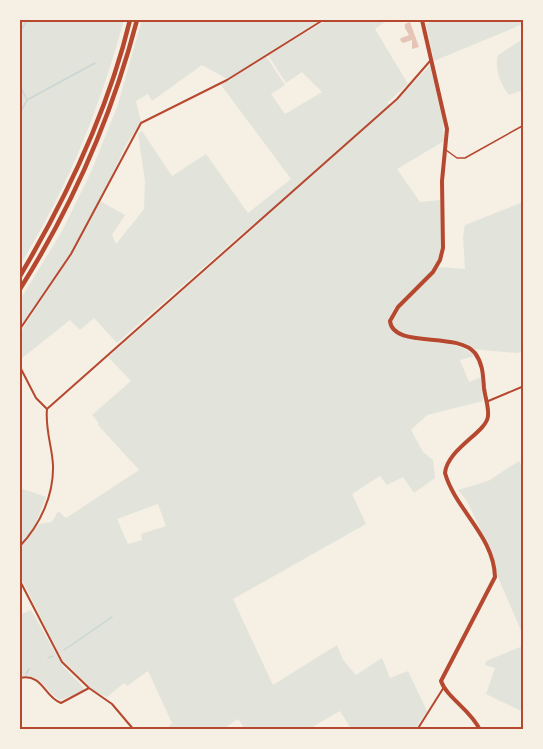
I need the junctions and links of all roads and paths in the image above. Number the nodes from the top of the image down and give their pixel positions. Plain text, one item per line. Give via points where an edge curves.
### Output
1 (130, 20) edge
2 (137, 20) edge
3 (323, 20) edge
4 (422, 20) edge
5 (432, 58) junction
6 (524, 125) edge
7 (446, 150) junction
8 (20, 276) edge
9 (20, 290) edge
10 (20, 330) edge
11 (20, 367) edge
12 (524, 386) edge
13 (486, 402) junction
14 (47, 409) junction
15 (20, 546) edge
16 (20, 581) edge
17 (20, 678) edge
18 (444, 687) junction
19 (89, 688) junction
20 (134, 729) edge
21 (417, 729) edge
22 (480, 729) edge

1 - 8 highway via 95,130
2 - 9 highway via 116,93 86,170
3 - 10 street via 227,80 141,123 76,244
4 - 5 main road
5 - 7 main road via 444,113
5 - 14 street via 397,99
6 - 7 lane via 465,158 457,158
7 - 13 main road via 440,260 391,315 390,325 402,336 449,342 471,350 482,366
11 - 14 street via 36,398
12 - 13 street
13 - 18 main road via 486,422 453,457 446,477 481,536 493,561 495,577 443,674
14 - 15 street via 53,466 51,486 35,529
16 - 19 street via 62,662
17 - 19 street via 41,682 61,703
18 - 21 street
18 - 22 main road via 466,708
19 - 20 street via 112,704

